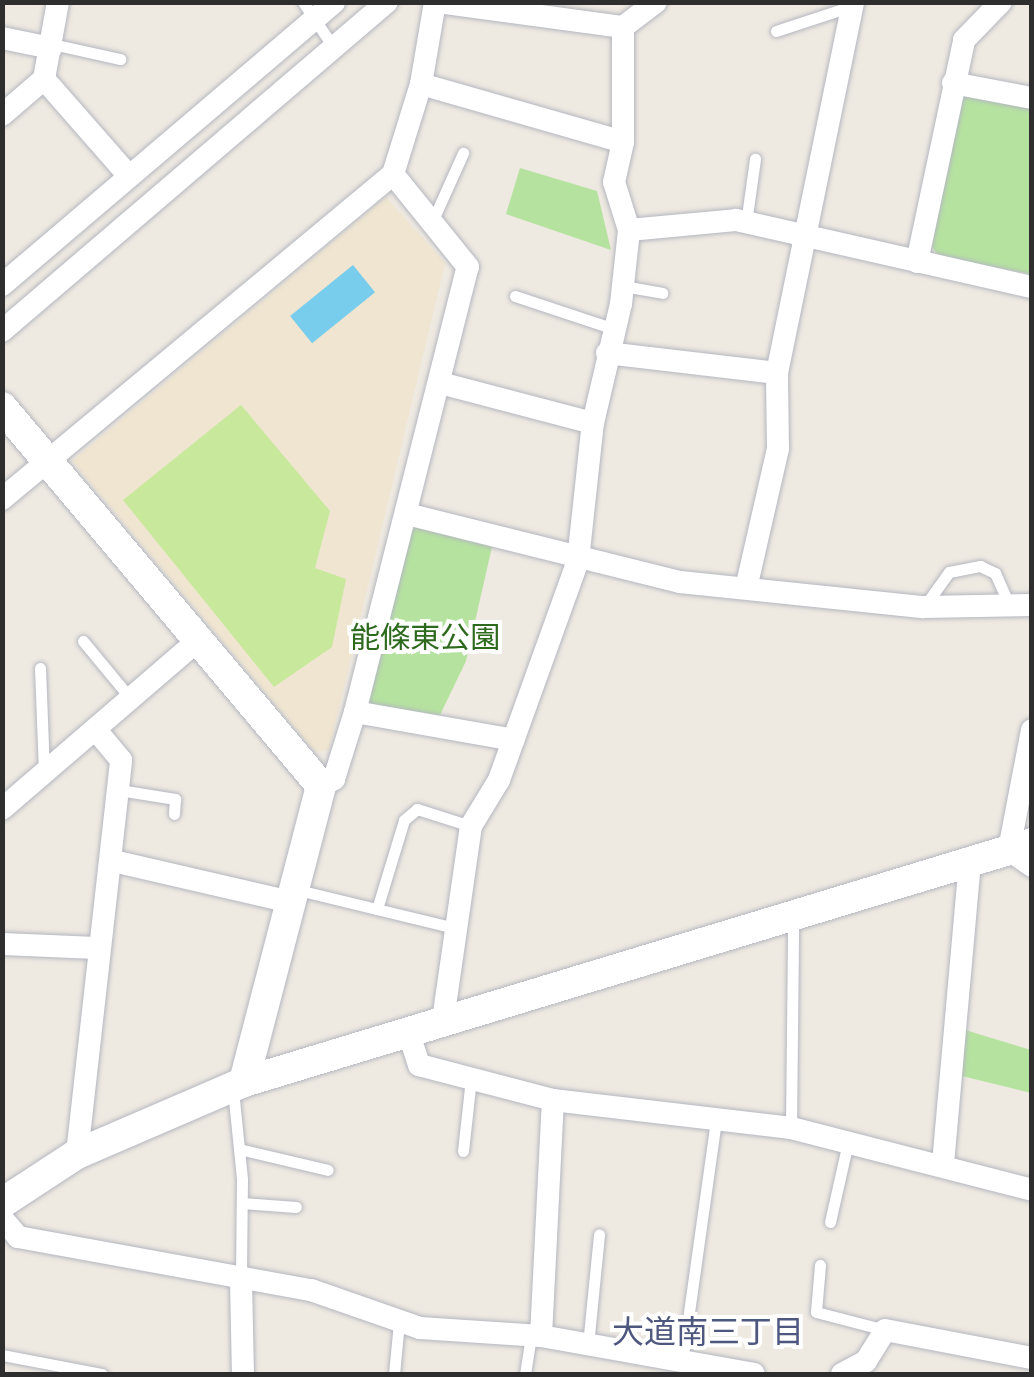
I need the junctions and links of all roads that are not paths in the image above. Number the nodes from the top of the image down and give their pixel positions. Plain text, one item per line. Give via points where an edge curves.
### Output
1 (58, 2) edge
2 (334, 2) edge
3 (386, 2) edge
4 (436, 2) edge
5 (656, 2) edge
6 (1001, 2) edge
7 (852, 4) edge
8 (307, 12) edge
9 (624, 27) junction
10 (776, 31) dead end
11 (2, 38) edge
12 (52, 46) junction
13 (334, 48) junction
14 (120, 59) dead end
15 (44, 80) junction
16 (954, 83) junction
17 (422, 84) junction
18 (1032, 98) edge
19 (2, 115) edge
20 (623, 142) junction
21 (463, 154) dead end
22 (756, 159) dead end
23 (392, 174) junction
24 (129, 176) junction
25 (432, 222) junction
26 (746, 223) junction
27 (630, 230) junction
28 (806, 240) junction
29 (918, 262) junction
30 (2, 285) edge
31 (623, 286) junction
32 (1032, 287) edge
33 (662, 293) dead end
34 (514, 296) dead end
35 (614, 328) junction
36 (2, 331) edge
37 (607, 353) junction
38 (778, 373) junction
39 (440, 383) junction
40 (2, 407) edge
41 (593, 423) junction
42 (48, 459) junction
43 (2, 498) edge
44 (407, 514) junction
45 (578, 560) junction
46 (748, 584) junction
47 (1020, 605) edge
48 (924, 607) junction
49 (83, 641) dead end
50 (196, 641) junction
51 (40, 668) dead end
52 (132, 700) junction
53 (355, 712) junction
54 (1032, 730) edge
55 (97, 732) junction
56 (514, 740) junction
57 (44, 775) junction
58 (320, 786) junction
59 (119, 790) junction
60 (2, 809) edge
61 (174, 814) dead end
62 (471, 826) junction
63 (1024, 853) edge
64 (970, 860) junction
65 (112, 861) junction
66 (288, 895) junction
67 (378, 910) junction
68 (793, 916) junction
69 (454, 928) junction
70 (2, 944) edge
71 (97, 948) junction
72 (443, 1020) junction
73 (408, 1032) junction
74 (470, 1078) junction
75 (238, 1084) junction
76 (553, 1100) junction
77 (716, 1119) junction
78 (790, 1128) junction
79 (848, 1142) junction
80 (239, 1149) junction
81 (462, 1152) dead end
82 (77, 1154) junction
83 (943, 1164) junction
84 (328, 1170) dead end
85 (1032, 1190) edge
86 (2, 1203) edge
87 (242, 1203) junction
88 (296, 1206) dead end
89 (2, 1218) edge
90 (830, 1222) dead end
91 (599, 1235) dead end
92 (820, 1265) dead end
93 (241, 1281) junction
94 (400, 1322) junction
95 (884, 1330) junction
96 (536, 1336) junction
97 (588, 1346) junction
98 (2, 1355) edge
99 (1032, 1358) edge
100 (681, 1366) junction
101 (711, 1373) edge
102 (102, 1374) edge
103 (243, 1374) edge
104 (394, 1374) edge
105 (525, 1374) edge
106 (754, 1374) edge
107 (842, 1374) edge

1 - 12 street
2 - 8 street
3 - 13 street
4 - 9 street
4 - 17 street
5 - 9 street
6 - 16 street via 964,40
7 - 10 lane
7 - 28 street
8 - 13 lane
8 - 24 street
9 - 20 street
11 - 12 street
12 - 14 lane
12 - 15 street
13 - 36 street
15 - 19 street
15 - 24 street
16 - 18 street
16 - 29 street
17 - 20 street
17 - 23 street
20 - 27 street via 614,182
21 - 25 lane
22 - 26 lane
23 - 25 street
23 - 42 street
24 - 30 street
25 - 39 street via 468,267
26 - 27 street
26 - 28 street
27 - 31 street
28 - 29 street
28 - 38 street
29 - 32 street
31 - 33 lane
31 - 35 street
34 - 35 lane
35 - 37 street
37 - 38 street
37 - 41 street
38 - 46 street via 778,449
39 - 41 street
39 - 44 street
40 - 42 street
41 - 45 street
42 - 43 street
42 - 50 street
44 - 45 street
44 - 53 street
45 - 46 street via 680,582
45 - 56 street
46 - 48 street
47 - 48 street
47 - 48 lane via 995,573 980,566 949,572
49 - 52 lane
50 - 52 street
50 - 58 street
51 - 57 lane
52 - 55 street
53 - 56 street
53 - 58 street via 334,780
54 - 63 street
55 - 57 street
55 - 59 street via 121,760
56 - 62 street
57 - 60 street
58 - 66 street
59 - 61 lane via 176,799
59 - 65 street
62 - 67 lane via 417,809 404,820
62 - 69 street
63 - 64 street
64 - 68 street
64 - 83 street
65 - 66 street
65 - 71 street
66 - 67 lane
66 - 75 street
67 - 69 lane
68 - 72 street
68 - 78 lane
69 - 72 street
70 - 71 street
71 - 82 street
72 - 73 street
73 - 74 street via 419,1065
73 - 75 street
74 - 76 street
74 - 81 lane
75 - 80 lane
75 - 82 street
76 - 77 street
76 - 96 street
77 - 78 street
77 - 100 lane
78 - 79 street
79 - 83 street
79 - 90 lane
80 - 84 lane
80 - 87 lane
82 - 86 street
83 - 85 street
87 - 88 lane
87 - 93 lane
89 - 93 street via 18,1237
91 - 97 lane
92 - 95 lane via 816,1312
93 - 94 street via 311,1290
93 - 103 street
94 - 96 street
94 - 104 lane
95 - 99 street
95 - 107 street via 866,1361
96 - 97 street
96 - 105 lane
97 - 100 street
98 - 102 lane
100 - 101 street
101 - 106 street

